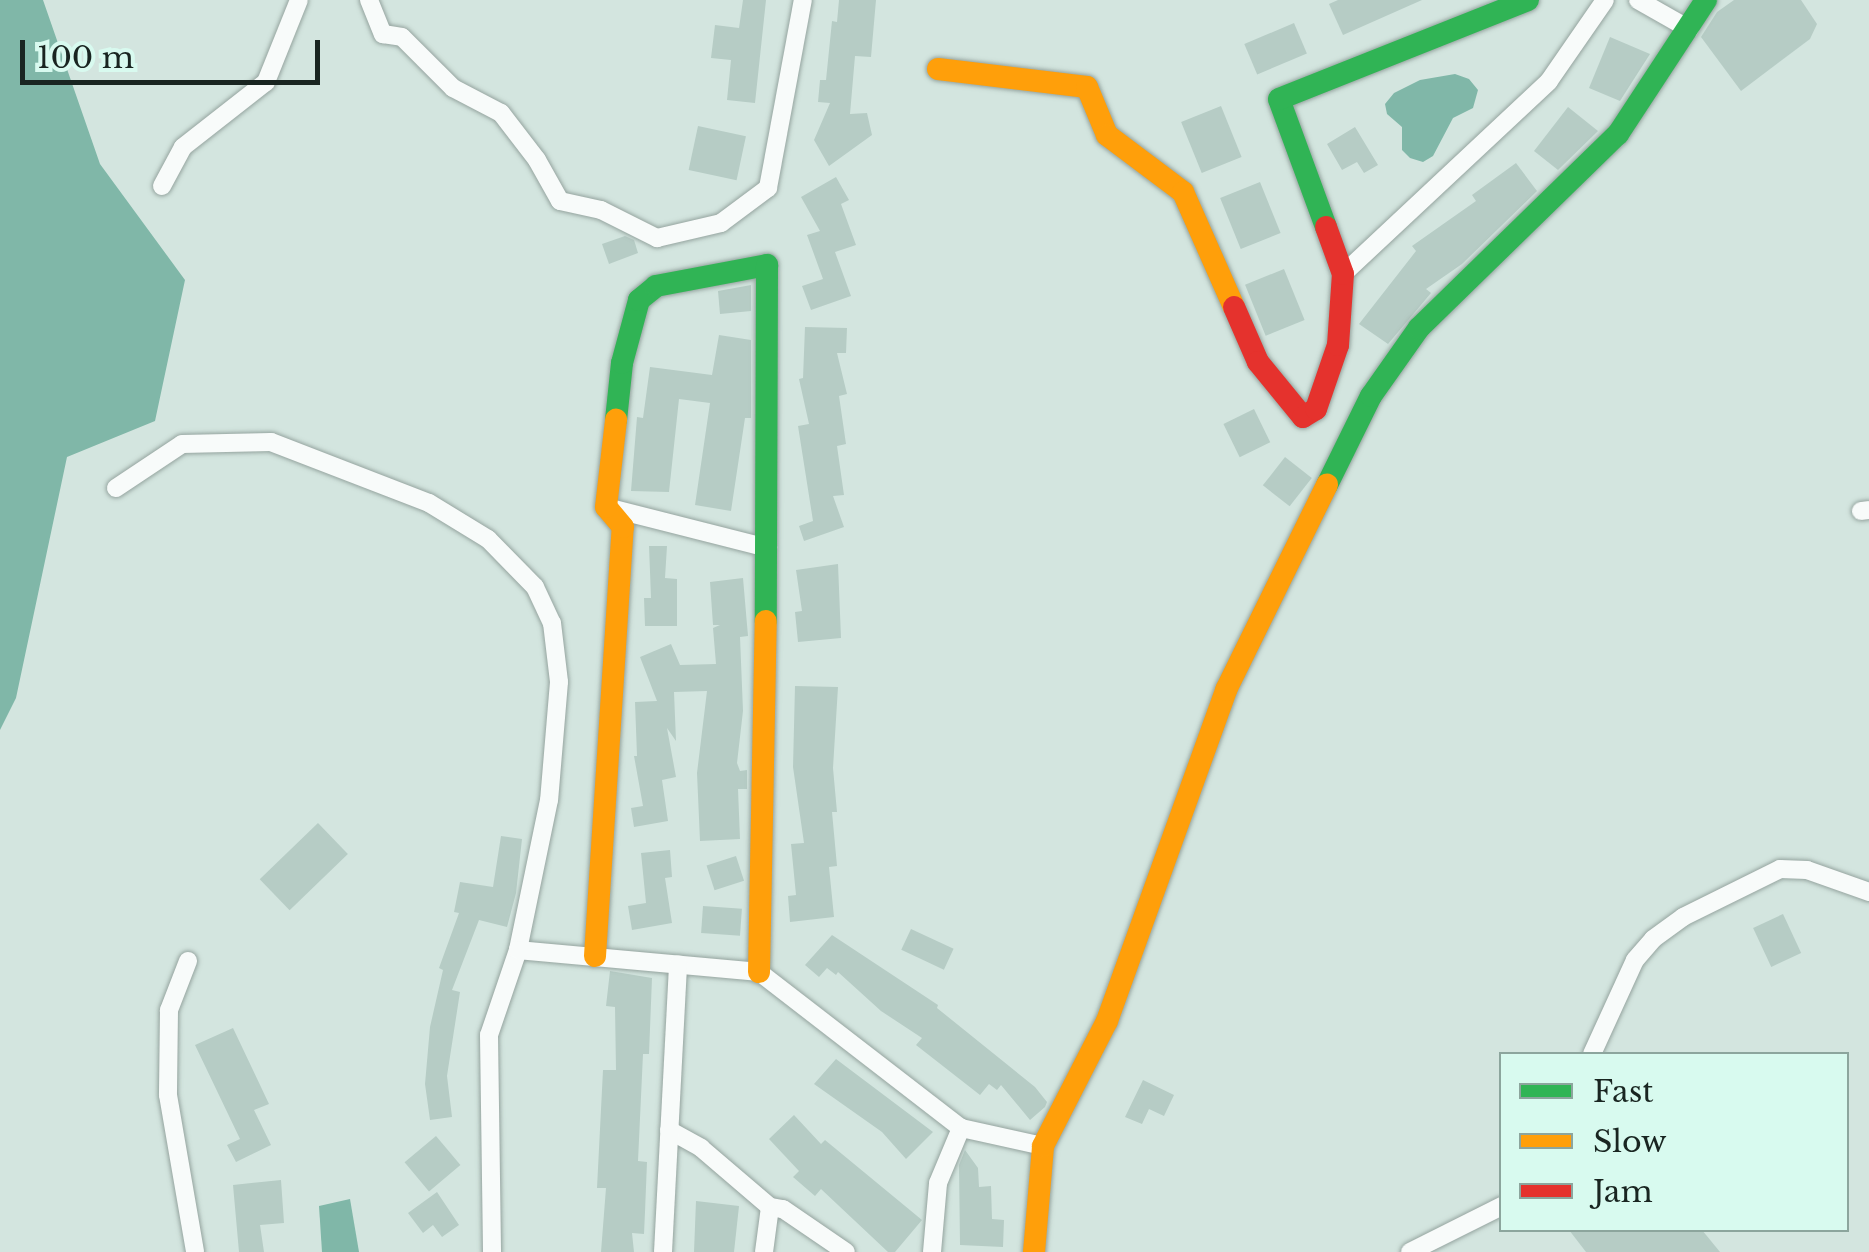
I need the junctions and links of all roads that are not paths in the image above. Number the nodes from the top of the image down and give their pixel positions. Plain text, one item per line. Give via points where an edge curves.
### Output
1 (300, 0) edge
2 (369, 0) edge
3 (803, 0) edge
4 (1528, 0) edge
5 (1605, 0) edge
6 (1638, 0) edge
7 (1706, 0) edge
8 (1689, 29) junction
9 (938, 69) dead end
10 (162, 186) dead end
11 (1343, 274) junction
12 (116, 488) dead end
13 (606, 507) junction
14 (768, 548) junction
15 (1869, 892) edge
16 (518, 950) junction
17 (595, 956) junction
18 (188, 962) dead end
19 (678, 964) junction
20 (759, 972) junction
21 (1593, 1052) edge
22 (961, 1128) junction
23 (669, 1130) junction
24 (1042, 1146) junction
25 (770, 1207) junction
26 (1499, 1208) edge
27 (195, 1252) edge
28 (492, 1252) edge
29 (664, 1252) edge
30 (764, 1252) edge
31 (846, 1252) edge
32 (932, 1252) edge
33 (1034, 1252) edge
34 (1410, 1252) edge

1 - 10 street via 266,82 183,147
2 - 3 street via 383,34 402,37 453,88 501,113 560,201 601,210 657,238 721,223 768,188
4 - 11 street via 1279,99
5 - 11 street via 1550,81
6 - 8 street
7 - 8 street
8 - 24 street via 1618,134 1419,328 1370,396 1226,690 1107,1021
9 - 11 street via 1087,86 1107,135 1182,192 1258,362 1303,417 1316,409 1338,345
12 - 16 street via 182,444 271,442 429,503 488,539 536,586 552,623 559,682 549,800
13 - 14 street
13 - 14 street via 622,363 638,300 656,286 767,264
13 - 17 street via 623,526
14 - 20 street
15 - 21 street via 1807,870 1780,869 1683,917 1636,960
16 - 17 street
16 - 28 street via 489,1034
17 - 19 street
18 - 27 street via 169,1010 168,1095
19 - 20 street
19 - 23 street
20 - 22 street
22 - 24 street
22 - 32 street via 938,1183
23 - 25 street via 701,1148
23 - 29 street
24 - 33 street
25 - 30 street
25 - 31 street
26 - 34 street

